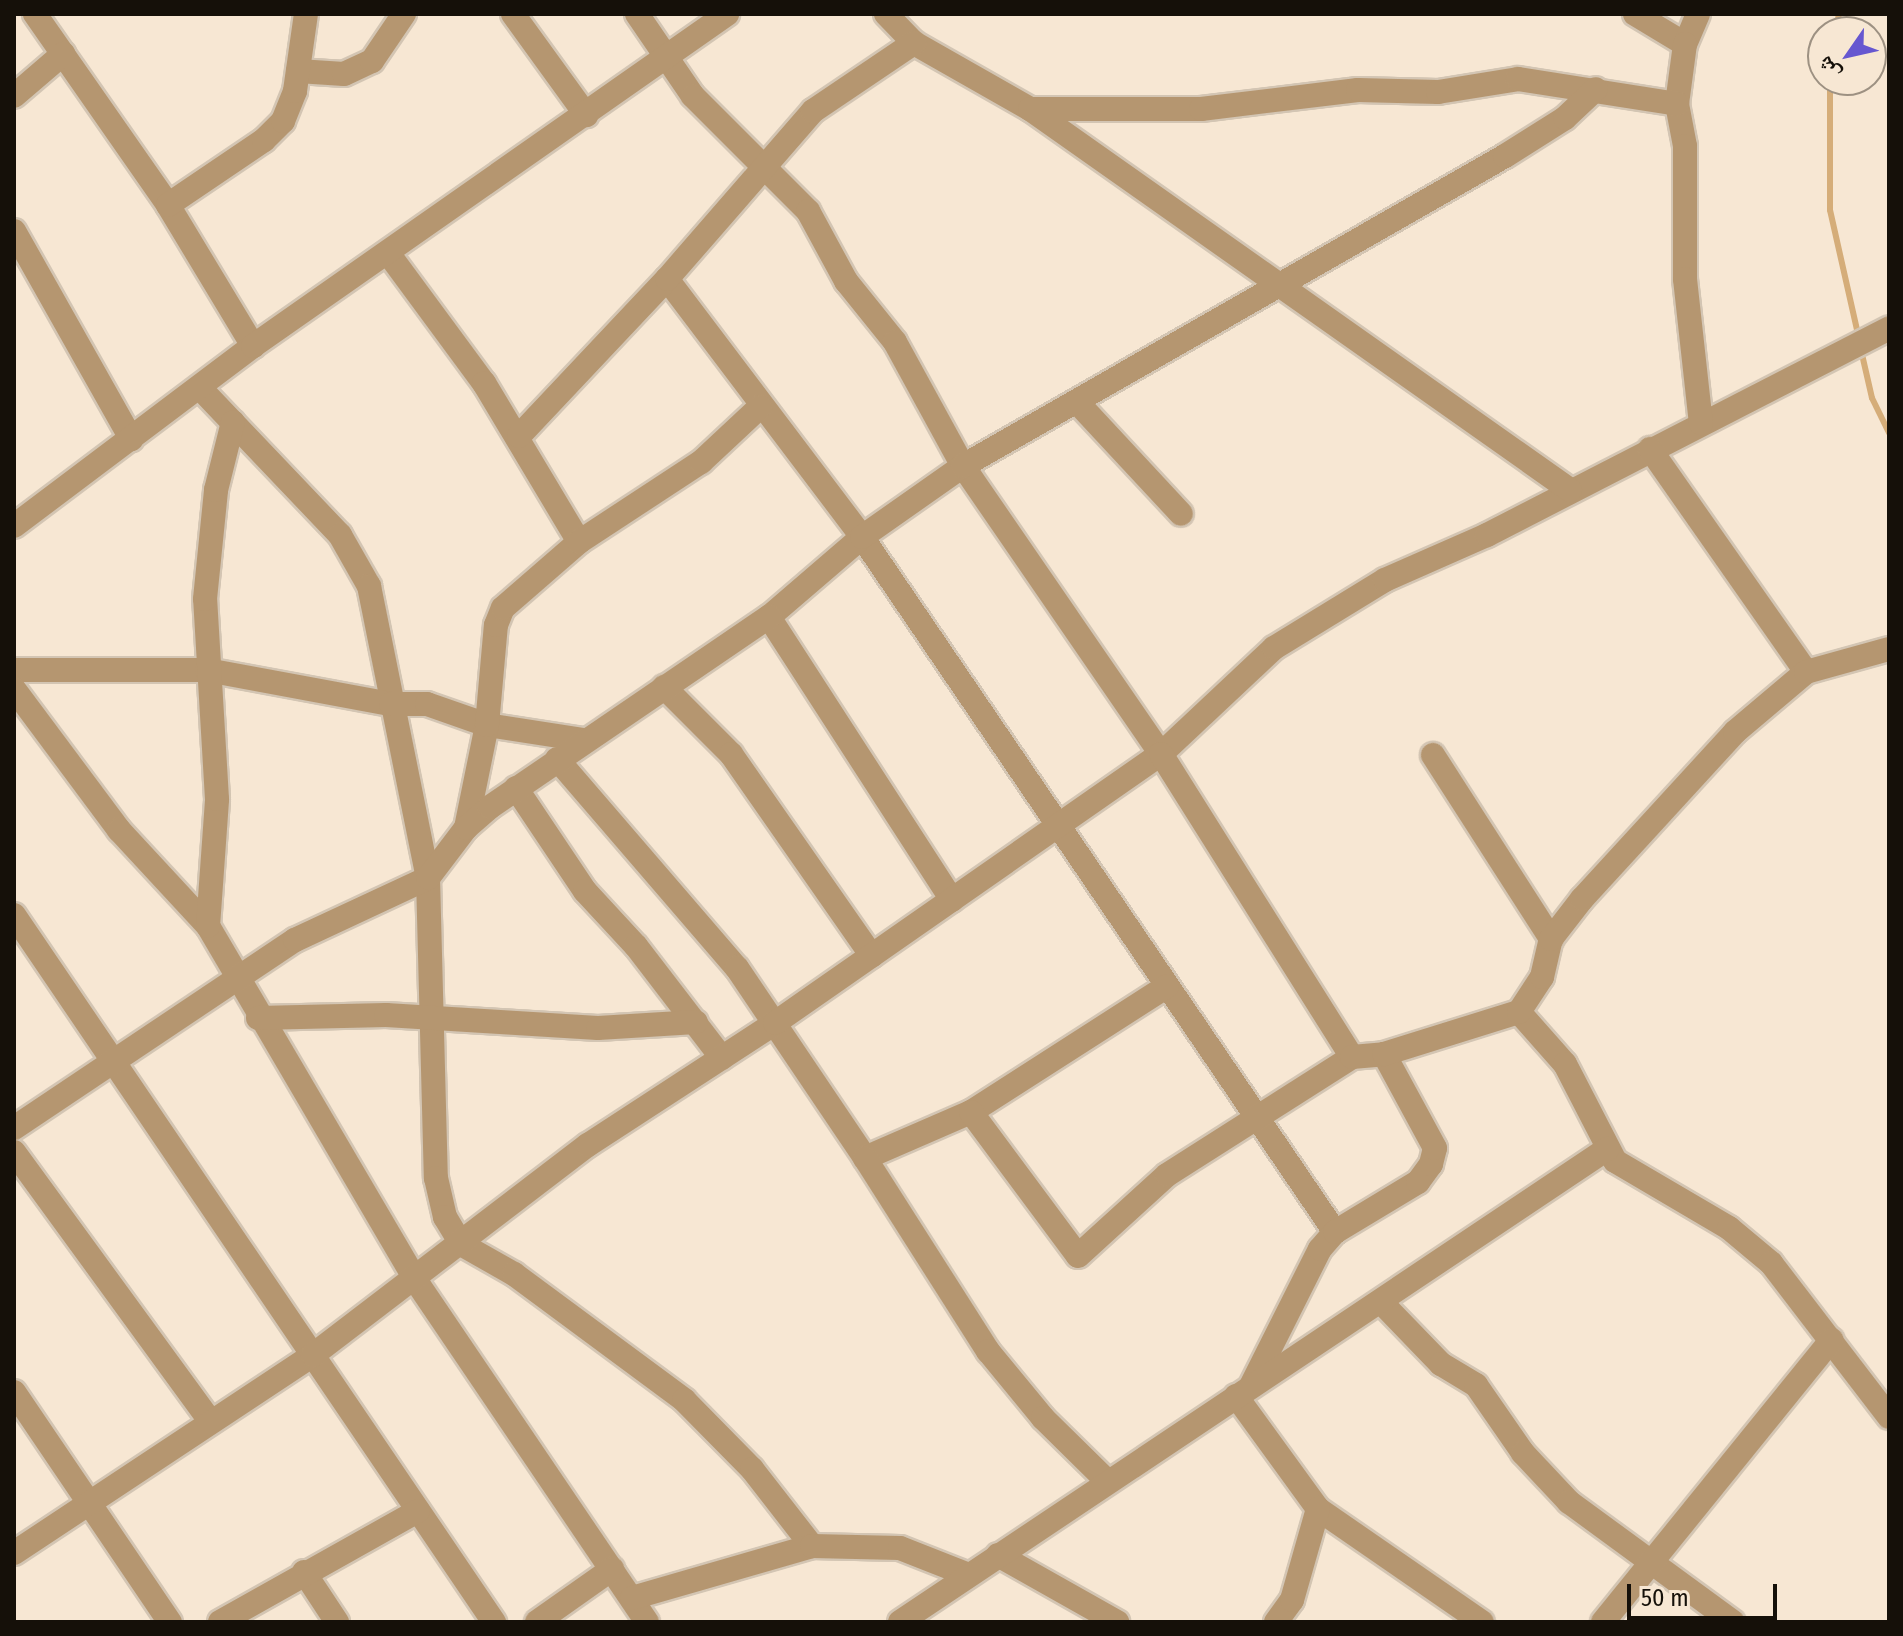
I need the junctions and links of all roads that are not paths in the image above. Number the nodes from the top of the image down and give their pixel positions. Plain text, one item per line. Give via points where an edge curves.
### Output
1 (35, 14) edge
2 (306, 14) edge
3 (404, 14) edge
4 (513, 14) edge
5 (637, 14) edge
6 (727, 14) edge
7 (886, 14) edge
8 (1635, 14) edge
9 (1698, 14) edge
10 (914, 43) junction
11 (1685, 44) junction
12 (63, 54) junction
13 (665, 62) junction
14 (298, 71) junction
15 (1596, 89) junction
16 (14, 96) edge
17 (1677, 104) junction
18 (1030, 109) junction
19 (586, 115) junction
20 (765, 171) junction
21 (168, 205) junction
22 (14, 231) edge
23 (388, 253) junction
24 (667, 279) junction
25 (1275, 284) junction
26 (1889, 328) edge
27 (253, 346) junction
28 (200, 388) junction
29 (1078, 403) junction
30 (760, 407) junction
31 (233, 422) junction
32 (1701, 423) junction
33 (519, 436) junction
34 (131, 439) junction
35 (1650, 449) junction
36 (963, 466) junction
37 (1570, 490) junction
38 (1181, 514) dead end
39 (14, 526) edge
40 (862, 537) junction
41 (579, 542) junction
42 (769, 617) junction
43 (1889, 649) edge
44 (14, 670) edge
45 (207, 670) junction
46 (1806, 672) junction
47 (664, 687) junction
48 (14, 689) edge
49 (391, 704) junction
50 (23, 718) edge
51 (487, 725) junction
52 (584, 740) junction
53 (1161, 754) junction
54 (1433, 755) dead end
55 (557, 759) junction
56 (516, 788) junction
57 (1059, 826) junction
58 (466, 828) junction
59 (428, 878) junction
60 (952, 900) junction
61 (208, 926) junction
62 (18, 929) edge
63 (1551, 939) junction
64 (872, 956) junction
65 (237, 979) junction
66 (1167, 986) junction
67 (1519, 1012) junction
68 (258, 1018) junction
69 (432, 1019) junction
70 (696, 1022) junction
71 (775, 1023) junction
72 (1384, 1054) junction
73 (1352, 1057) junction
74 (722, 1058) junction
75 (116, 1060) junction
76 (971, 1112) junction
77 (1256, 1117) junction
78 (14, 1128) edge
79 (1607, 1149) junction
80 (14, 1152) edge
81 (865, 1158) junction
82 (1335, 1232) junction
83 (461, 1244) junction
84 (416, 1281) junction
85 (1382, 1303) junction
86 (1831, 1340) junction
87 (313, 1355) junction
88 (1243, 1391) junction
89 (14, 1392) edge
90 (1889, 1417) edge
91 (211, 1422) junction
92 (1107, 1481) junction
93 (88, 1504) junction
94 (1318, 1509) junction
95 (418, 1511) junction
96 (812, 1546) junction
97 (14, 1553) edge
98 (998, 1555) junction
99 (1648, 1563) junction
100 (612, 1569) junction
101 (304, 1572) junction
102 (966, 1574) junction
103 (632, 1598) junction
104 (1075, 1611) edge
105 (170, 1622) edge
106 (220, 1622) edge
107 (337, 1622) edge
108 (494, 1622) edge
109 (537, 1622) edge
110 (647, 1622) edge
111 (900, 1622) edge
112 (1117, 1622) edge
113 (1276, 1622) edge
114 (1482, 1622) edge
115 (1603, 1622) edge
116 (1733, 1622) edge

1 - 12 street
2 - 14 street
3 - 14 street via 372,61 344,74
4 - 19 street
5 - 13 street
6 - 13 street
7 - 10 street
8 - 11 street
9 - 11 street
10 - 18 street
10 - 20 street via 813,111
11 - 17 street
12 - 16 street
12 - 21 street
13 - 19 street
13 - 20 street
14 - 21 street via 283,121 264,140
15 - 17 street
15 - 18 street via 1488,80 1438,92 1358,90 1201,109
15 - 25 street via 1565,118 1505,156
17 - 32 street via 1685,146 1685,279
18 - 25 street
19 - 23 street
20 - 24 street via 716,217
20 - 36 street via 808,211 846,281 895,342
21 - 27 street
22 - 34 street
23 - 27 street
23 - 33 street
24 - 30 street
24 - 33 street
25 - 29 street
25 - 37 street
26 - 32 street
27 - 28 street
28 - 31 street
28 - 34 street
29 - 36 street
29 - 38 street
30 - 40 street
30 - 41 street via 701,462
31 - 45 street via 216,490 207,565
31 - 49 street via 357,558 369,586
32 - 35 street
33 - 41 street
34 - 39 street
35 - 37 street
35 - 46 street
36 - 40 street
36 - 53 street
37 - 53 street via 1385,580 1274,648
40 - 42 street
40 - 57 street
41 - 51 street via 503,608 496,625
42 - 47 street
42 - 60 street
43 - 46 street
44 - 45 street
45 - 49 street
45 - 61 street via 217,799
46 - 63 street via 1735,732
47 - 52 street
47 - 64 street via 731,754
48 - 50 street
49 - 51 street via 427,704
49 - 59 street
50 - 61 street
51 - 52 street
51 - 58 street
52 - 55 street
53 - 57 street
53 - 73 street
54 - 63 street
55 - 56 street
55 - 71 street via 737,968
56 - 58 street
56 - 70 street via 585,891
57 - 60 street
57 - 66 street
58 - 59 street
59 - 65 street via 326,923
59 - 69 street
60 - 64 street
61 - 65 street
62 - 75 street
63 - 67 street via 1542,977
64 - 71 street
65 - 68 street
65 - 75 street
66 - 76 street
66 - 77 street
67 - 72 street
67 - 79 street via 1565,1064
68 - 69 street via 350,1014
68 - 84 street
69 - 70 street via 598,1028
69 - 83 street via 436,1178 445,1217
70 - 74 street
71 - 74 street
71 - 81 street
72 - 73 street
72 - 82 street via 1435,1148 1431,1164 1418,1182
73 - 77 street
74 - 83 street via 576,1154
75 - 78 street
75 - 87 street
76 - 77 street via 1078,1256 1149,1189
76 - 81 street
77 - 82 street
79 - 85 street
79 - 86 street via 1625,1170 1729,1228 1771,1263
80 - 91 street
81 - 92 street via 988,1351 1043,1418
82 - 88 street via 1306,1268
83 - 84 street
83 - 96 street via 514,1274 684,1400 752,1469
84 - 87 street
84 - 100 street
85 - 88 street
85 - 99 street via 1441,1364 1476,1385 1542,1475
86 - 90 street
86 - 99 street
87 - 91 street
87 - 95 street
88 - 92 street
88 - 94 street
89 - 93 street
91 - 93 street
92 - 98 street
93 - 97 street
93 - 105 street
94 - 113 street via 1292,1600
94 - 114 street
95 - 101 street
95 - 108 street
96 - 102 street via 900,1548
96 - 103 street
98 - 102 street
98 - 104 street
99 - 115 street
99 - 116 street
100 - 103 street
100 - 109 street
101 - 106 street
101 - 107 street
102 - 111 street
103 - 110 street
104 - 112 street

